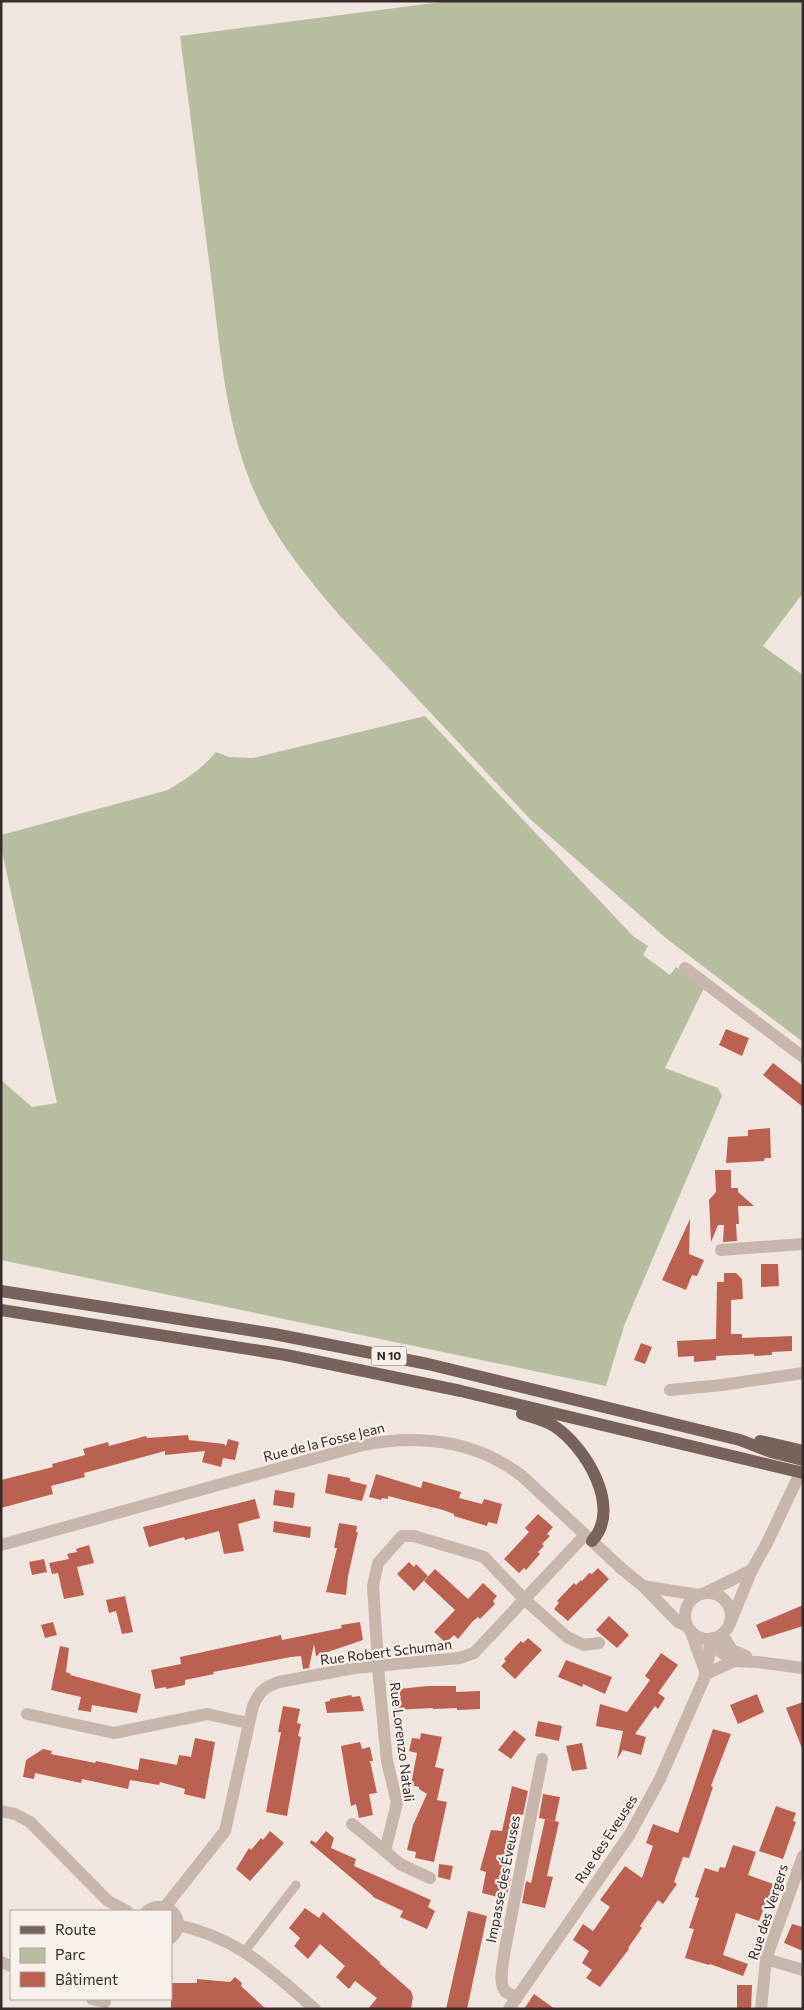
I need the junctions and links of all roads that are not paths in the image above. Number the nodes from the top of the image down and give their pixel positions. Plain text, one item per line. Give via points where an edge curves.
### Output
1 (685, 968) dead end
2 (803, 1057) edge
3 (803, 1244) edge
4 (721, 1250) dead end
5 (1, 1291) edge
6 (1, 1310) edge
7 (803, 1373) edge
8 (441, 1388) junction
9 (670, 1390) dead end
10 (803, 1451) edge
11 (771, 1454) junction
12 (803, 1460) edge
13 (803, 1467) edge
14 (803, 1473) edge
15 (588, 1538) junction
16 (1, 1544) edge
17 (752, 1570) junction
18 (643, 1586) junction
19 (701, 1594) junction
20 (525, 1600) junction
21 (730, 1623) junction
22 (689, 1629) junction
23 (714, 1637) junction
24 (598, 1643) dead end
25 (734, 1661) junction
26 (757, 1662) junction
27 (378, 1665) junction
28 (803, 1668) edge
29 (706, 1674) junction
30 (27, 1714) dead end
31 (248, 1723) junction
32 (542, 1759) dead end
33 (1, 1811) edge
34 (352, 1824) dead end
35 (385, 1851) junction
36 (803, 1856) edge
37 (430, 1878) dead end
38 (296, 1885) dead end
39 (165, 1907) junction
40 (125, 1910) edge
41 (149, 1910) edge
42 (169, 1910) edge
43 (172, 1912) edge
44 (178, 1925) junction
45 (172, 1937) edge
46 (245, 1951) junction
47 (766, 1959) junction
48 (803, 1970) edge
49 (517, 1997) junction
50 (315, 2009) edge
51 (509, 2009) edge
52 (761, 2009) edge

1 - 2 street
3 - 4 street
5 - 11 main road, N 10 via 274,1334 428,1364 740,1440
6 - 8 main road, N 10 via 286,1355
7 - 9 street
8 - 11 main road, N 10
8 - 15 main road via 458,1397 537,1418 565,1435 592,1470 604,1504 597,1535
10 - 11 main road
11 - 12 main road, N 10
11 - 14 main road, N 10
13 - 17 street
15 - 16 street, Rue de la Fosse Jean via 507,1465 455,1444 406,1439 363,1445
15 - 18 street, Rue de la Fosse Jean
15 - 20 street, Rue Robert Schuman
17 - 19 street
17 - 21 street
18 - 19 street
18 - 22 street, Rue de la Fosse Jean
19 - 21 street via 718,1595 723,1599 730,1610
19 - 22 street via 692,1599 685,1611
20 - 24 street via 566,1637 584,1645
20 - 27 street, Rue Robert Schuman via 474,1654
20 - 27 street, Rue Lorenzo Natali via 484,1557 414,1536 402,1536 378,1564 373,1586
21 - 23 street
22 - 23 street via 702,1638
22 - 29 street
23 - 25 street via 717,1649
23 - 26 street
23 - 29 street, Rue des Eveuses
25 - 26 street
25 - 29 street
26 - 28 street
27 - 31 street, Rue Robert Schuman via 268,1686 256,1698
27 - 35 street, Rue Lorenzo Natali via 388,1761 397,1803
29 - 49 street, Rue des Eveuses via 660,1779 630,1834
30 - 31 street via 114,1733 207,1714
31 - 39 street, Rue Robert Schuman via 225,1831
32 - 49 street, Impasse des Éveuses via 505,1949 503,1988
33 - 40 street via 30,1822 108,1901
34 - 35 street
35 - 37 street via 400,1864
36 - 47 street, Rue des Vergers
38 - 46 lane
39 - 41 street
39 - 42 street
43 - 44 street
44 - 45 street
44 - 46 street via 218,1937
46 - 50 street
47 - 48 street
47 - 52 street, Rue des Vergers
49 - 51 street, Rue des Eveuses

